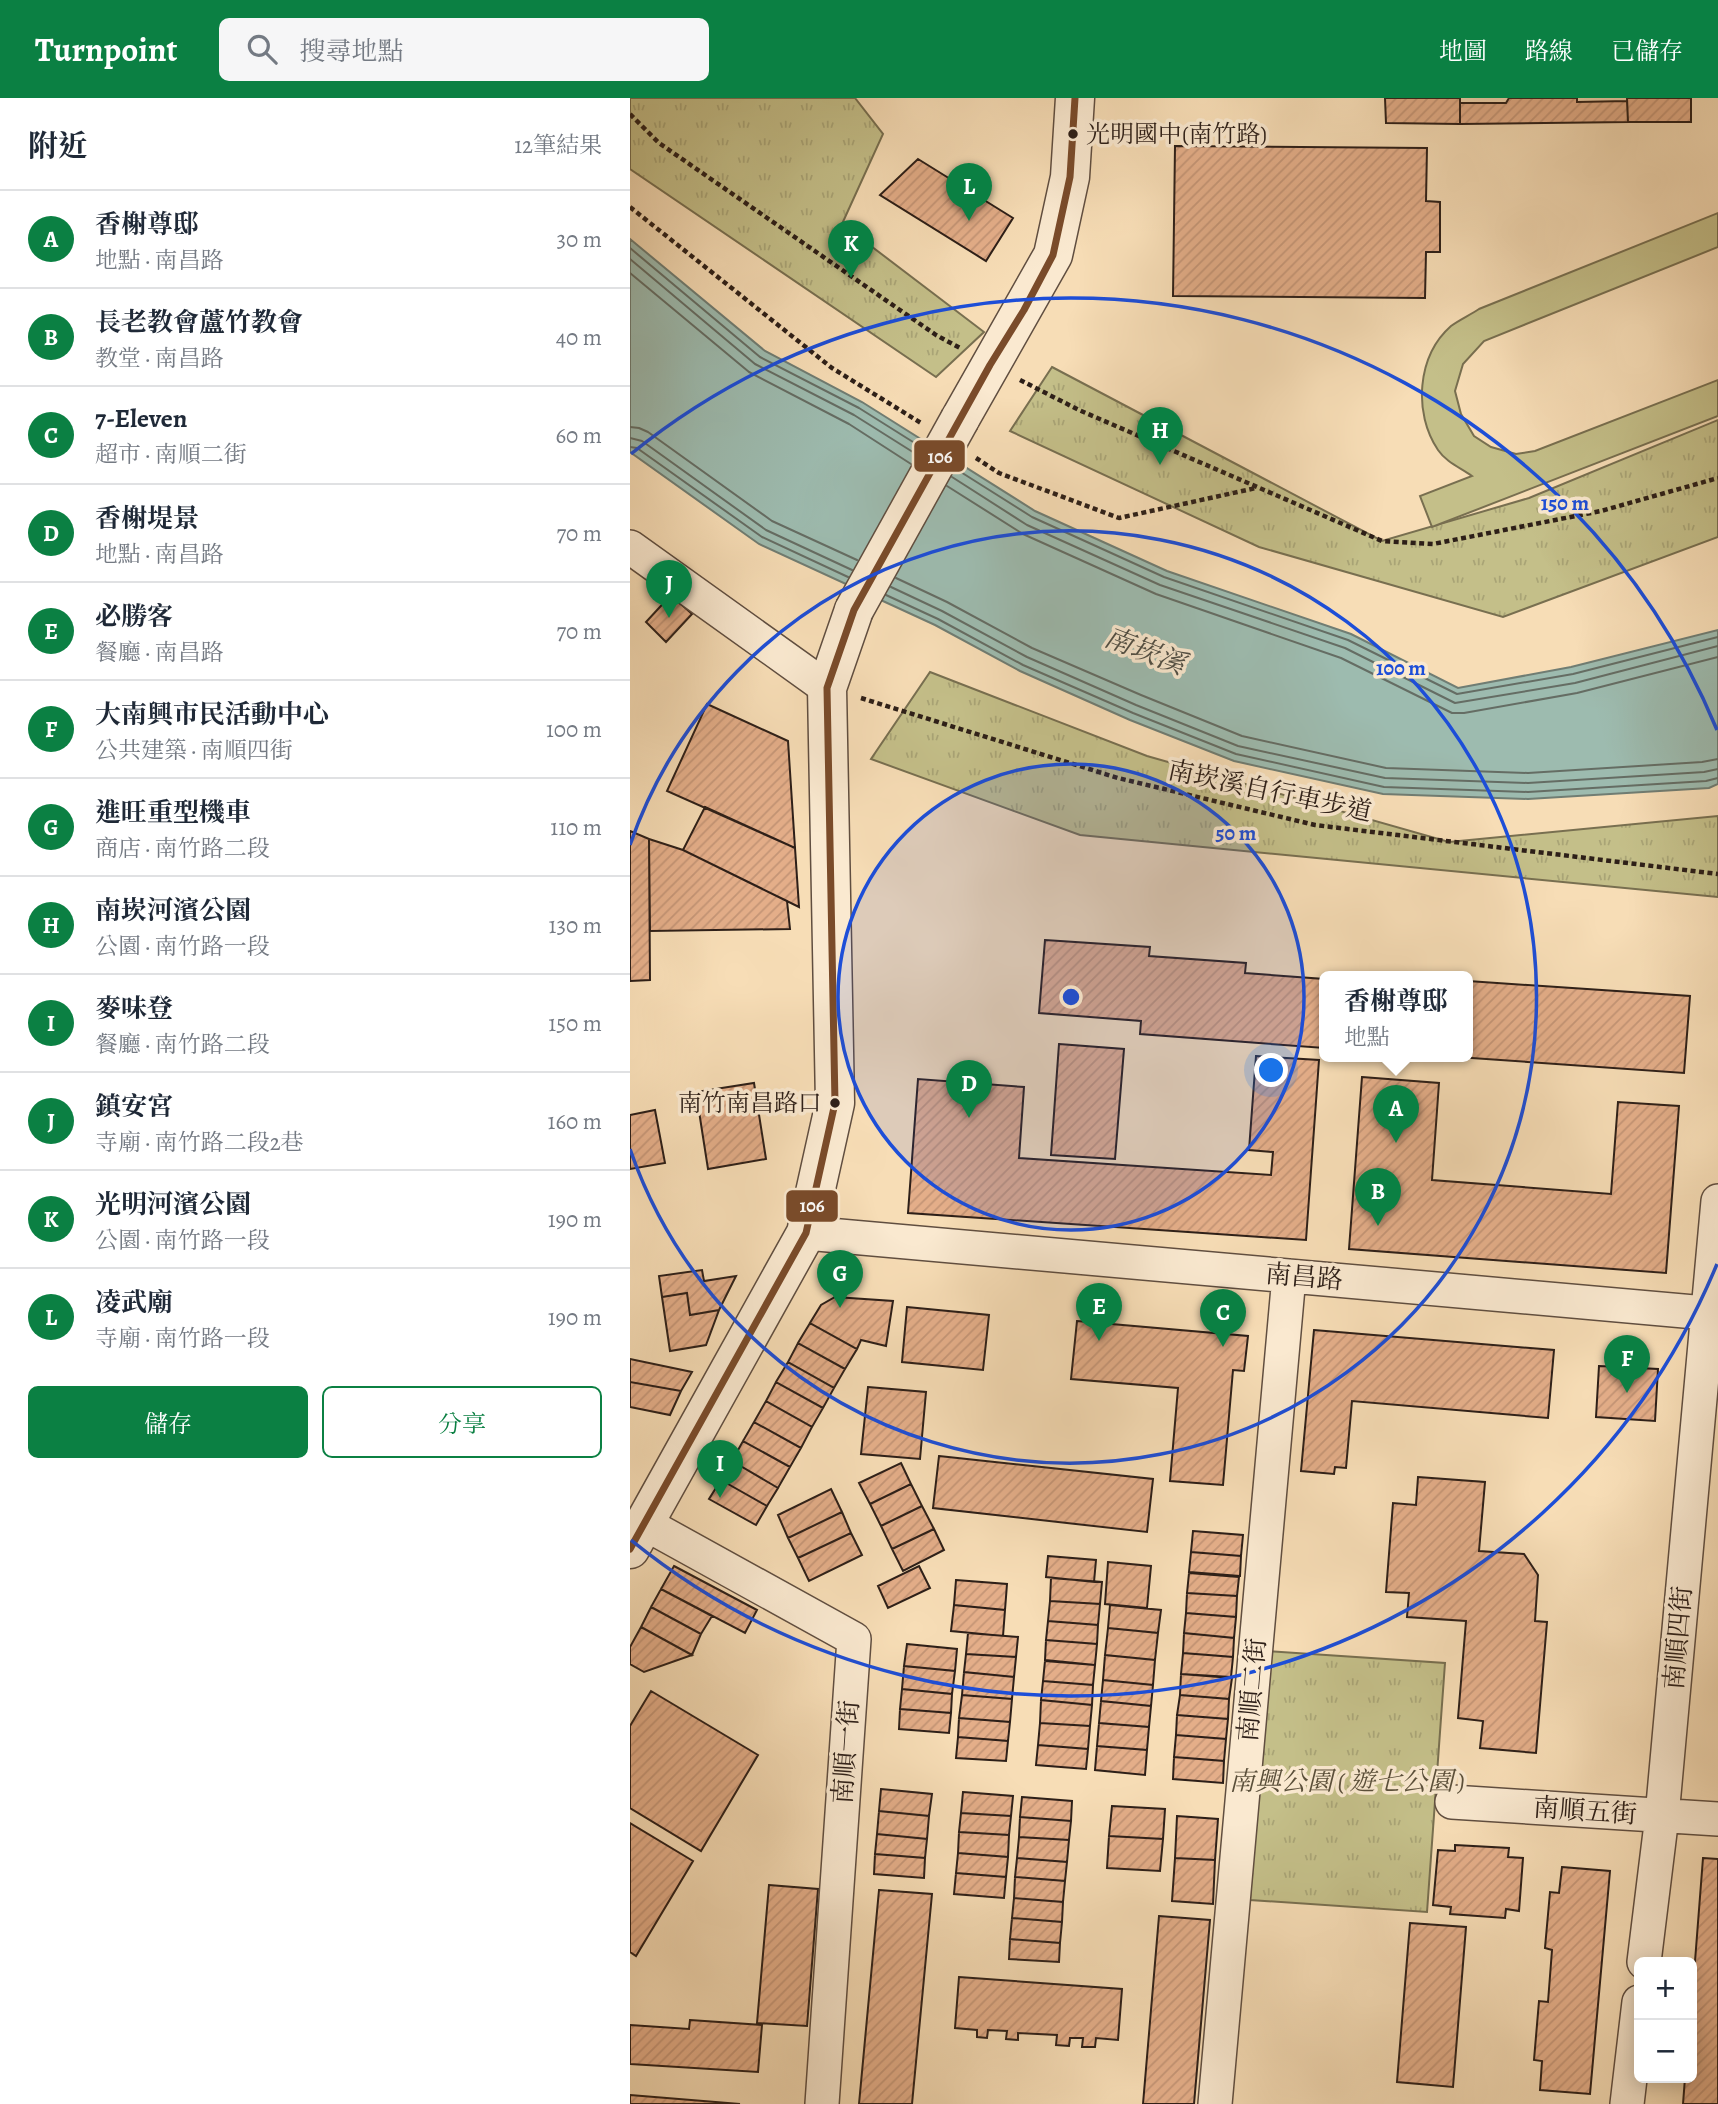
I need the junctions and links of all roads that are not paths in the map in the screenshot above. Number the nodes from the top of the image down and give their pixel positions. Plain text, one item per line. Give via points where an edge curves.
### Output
1 (1075, 98) edge
2 (630, 547) edge
3 (827, 688) junction
4 (1718, 1202) edge
5 (806, 1233) junction
6 (1289, 1276) junction
7 (1713, 1314) edge
8 (637, 1536) edge
9 (1452, 1802) dead end
10 (1662, 1816) junction
11 (1718, 1819) edge
12 (1645, 1957) edge
13 (1637, 2020) edge
14 (822, 2104) edge
15 (1215, 2104) edge
16 (1627, 2104) edge

1 - 3 street, bridge via 1070,177 1053,255 854,610
2 - 3 street
3 - 5 street via 835,1103
4 - 7 street, 南順四街
5 - 6 street, 南昌路
5 - 8 street
6 - 7 street, 南昌路
6 - 15 street, 南順二街
7 - 10 street, 南順四街
8 - 14 street, 南順一街 via 854,1639
9 - 10 street, 南順五街
10 - 11 street, 南順五街
10 - 12 street, 南順四街
13 - 16 street

